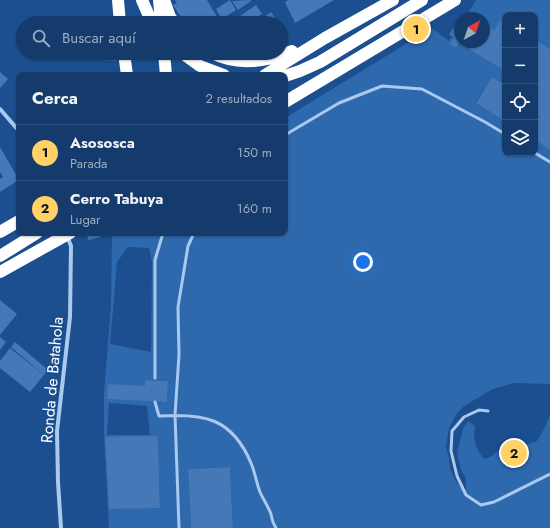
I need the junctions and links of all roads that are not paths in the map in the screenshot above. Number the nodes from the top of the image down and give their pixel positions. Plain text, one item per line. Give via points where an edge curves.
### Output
1 (118, 0) edge
2 (142, 0) edge
3 (159, 0) edge
4 (164, 0) edge
5 (393, 0) edge
6 (422, 0) edge
7 (455, 0) edge
8 (119, 16) edge
9 (149, 16) edge
10 (160, 16) edge
11 (170, 16) edge
12 (325, 38) junction
13 (288, 52) edge
14 (125, 60) edge
15 (165, 60) edge
16 (192, 60) edge
17 (235, 60) edge
18 (264, 60) edge
19 (127, 72) edge
20 (166, 72) edge
21 (216, 72) edge
22 (270, 72) edge
23 (288, 75) edge
24 (288, 100) edge
25 (0, 109) edge
26 (16, 128) edge
27 (502, 132) edge
28 (288, 134) edge
29 (538, 155) edge
30 (550, 162) edge
31 (16, 223) edge
32 (0, 232) edge
33 (32, 236) edge
34 (64, 236) edge
35 (68, 236) edge
36 (162, 236) edge
37 (193, 236) edge
38 (0, 256) edge
39 (0, 272) edge
40 (155, 378) dead end
41 (155, 402) dead end
42 (488, 411) dead end
43 (176, 415) junction
44 (550, 474) edge
45 (61, 528) edge
46 (179, 528) edge
47 (276, 528) edge

1 - 8 highway
2 - 9 highway
3 - 10 highway
4 - 11 highway
5 - 12 highway
6 - 23 highway via 320,62
7 - 24 highway
12 - 13 highway
12 - 22 highway
14 - 19 highway
15 - 20 highway
16 - 21 highway
17 - 18 highway
25 - 26 street
27 - 28 lane via 422,89 382,86 339,103
29 - 30 lane
31 - 32 highway
33 - 38 highway
34 - 39 highway
35 - 45 street, Ronda de Batahola via 71,246 70,317 57,431
36 - 40 lane via 155,260
37 - 43 lane via 188,246 178,307
41 - 43 lane via 159,416
42 - 44 lane via 479,410 464,417 452,431 452,451 457,476 466,495 481,505 494,502
43 - 46 lane
43 - 47 lane via 208,418 222,424 240,442 252,463 260,492

